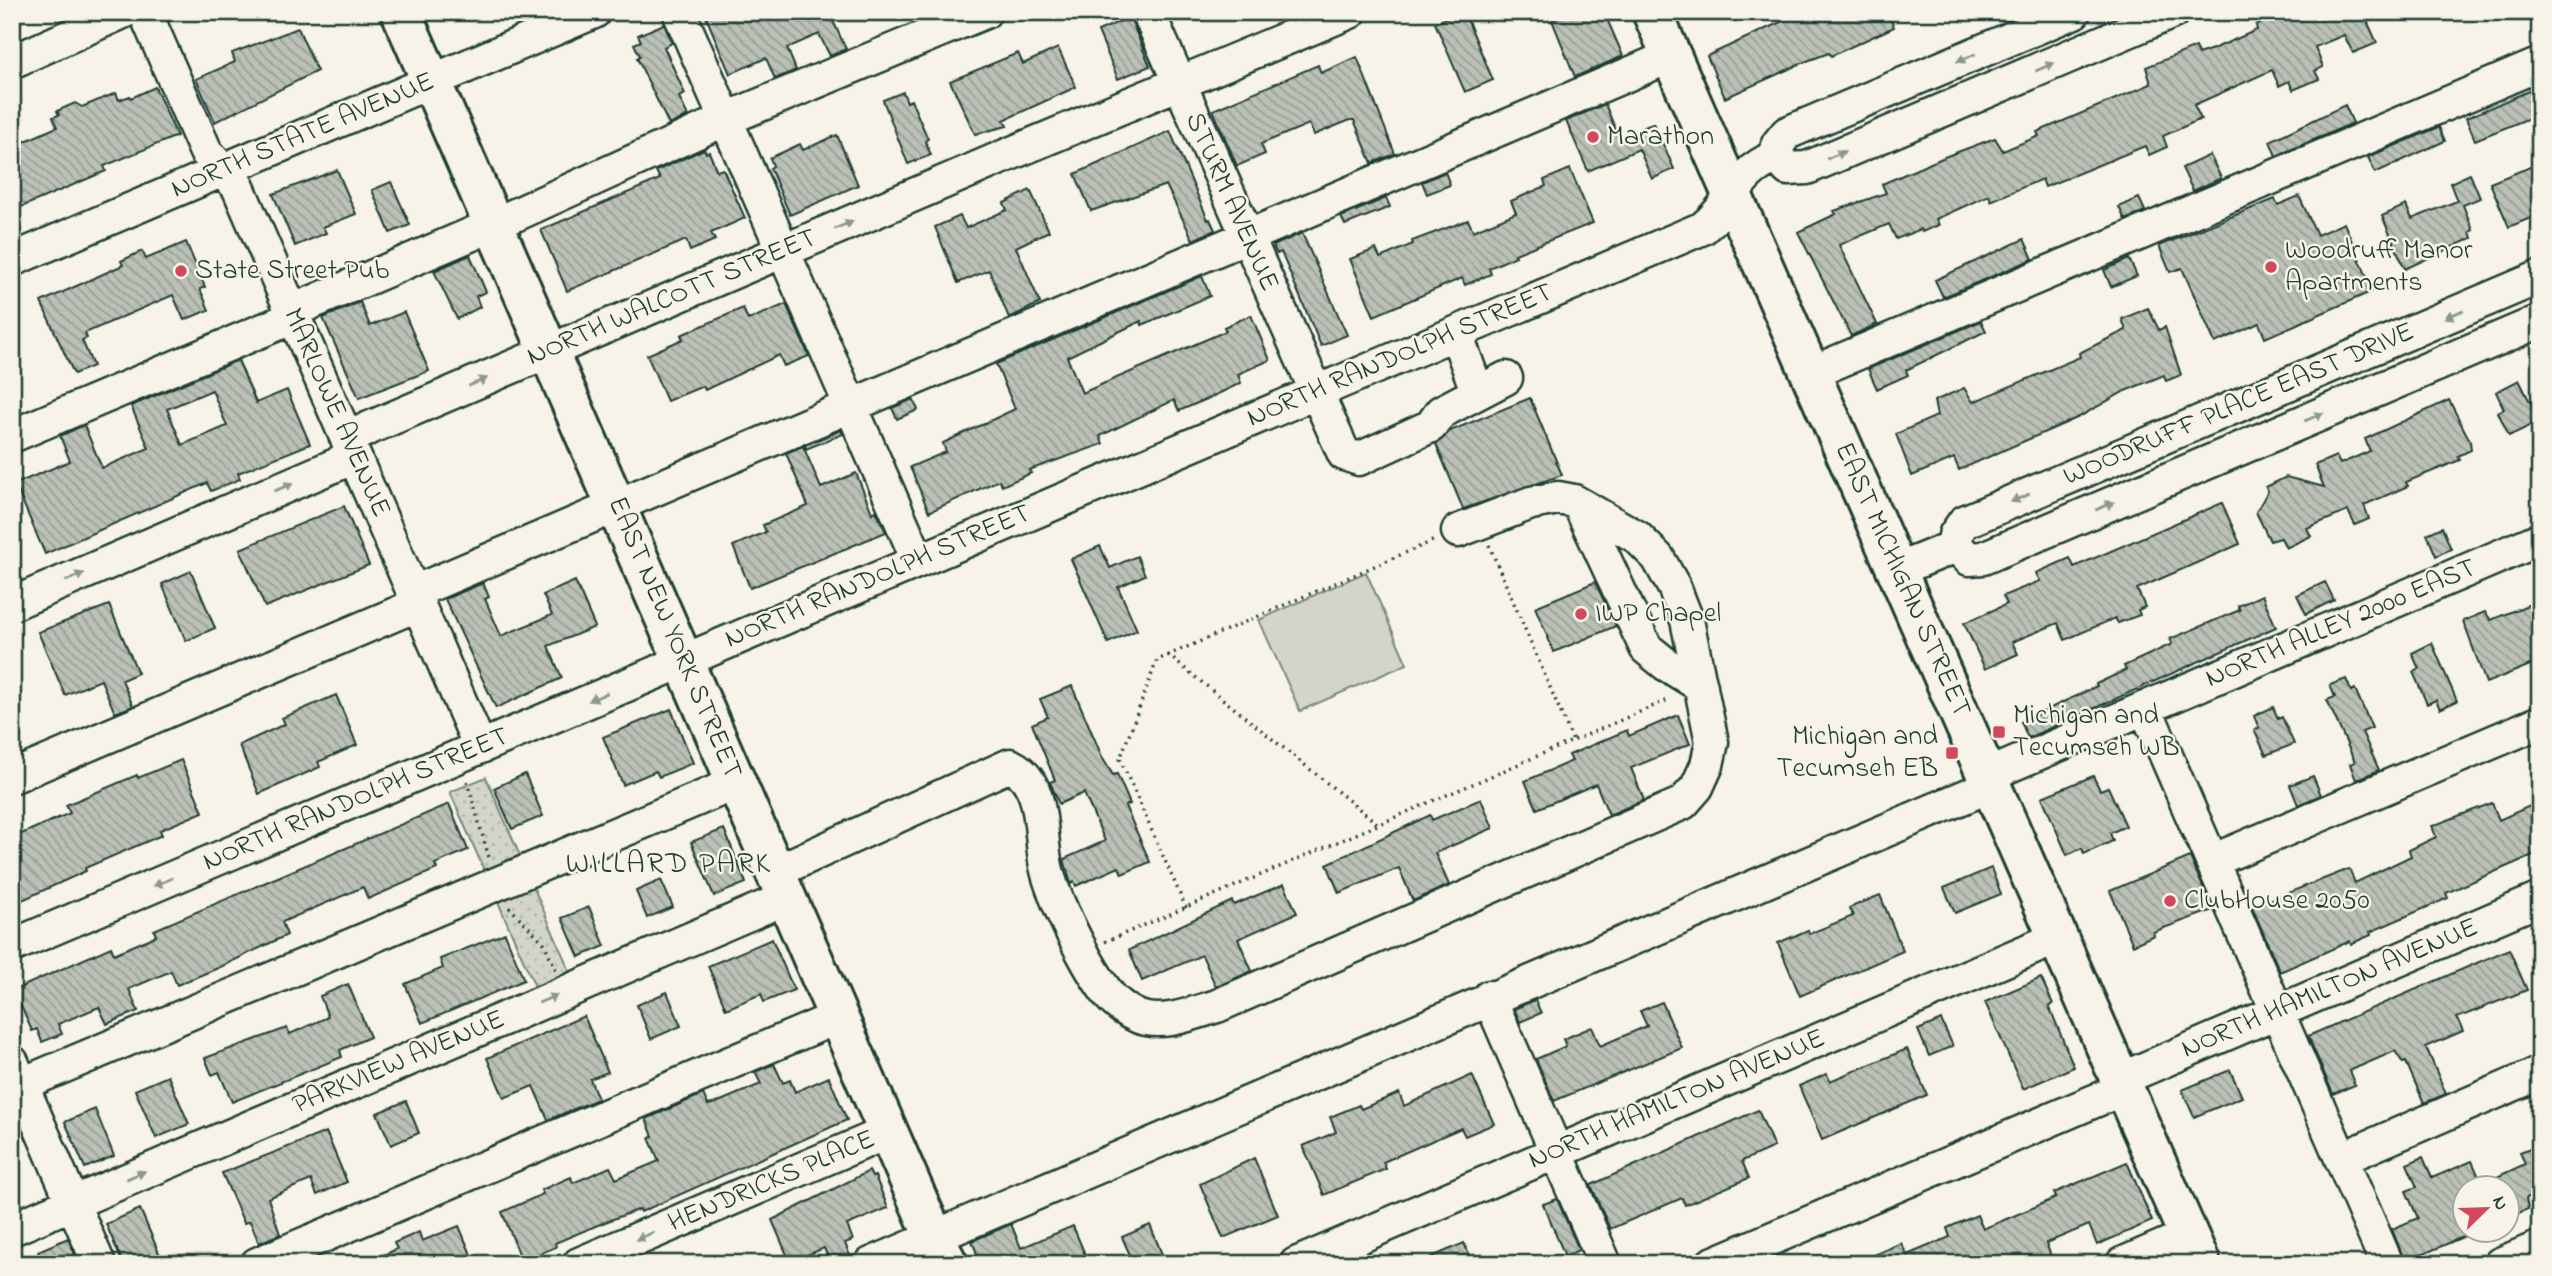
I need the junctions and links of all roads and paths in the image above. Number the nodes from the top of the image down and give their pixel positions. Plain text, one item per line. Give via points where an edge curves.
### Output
1 (123, 12) edge
2 (145, 12) edge
3 (401, 12) edge
4 (594, 12) edge
5 (679, 12) edge
6 (985, 12) edge
7 (1148, 12) edge
8 (1350, 12) edge
9 (1652, 12) edge
10 (2074, 12) edge
11 (2173, 12) edge
12 (532, 24) edge
13 (1671, 56) junction
14 (12, 62) edge
15 (2540, 64) edge
16 (432, 82) junction
17 (1179, 82) junction
18 (726, 119) junction
19 (1777, 156) junction
20 (222, 171) junction
21 (1731, 194) junction
22 (494, 225) junction
23 (1246, 235) junction
24 (784, 251) junction
25 (12, 260) edge
26 (2540, 277) edge
27 (293, 314) junction
28 (2540, 321) edge
29 (1456, 333) junction
30 (550, 351) junction
31 (1811, 373) junction
32 (1506, 378) dead end
33 (1477, 391) junction
34 (1315, 392) junction
35 (851, 405) junction
36 (12, 436) edge
37 (350, 444) junction
38 (1579, 504) junction
39 (617, 506) junction
40 (1460, 536) junction
41 (2540, 538) edge
42 (1956, 545) junction
43 (2540, 555) edge
44 (918, 560) junction
45 (1897, 570) junction
46 (417, 598) junction
47 (12, 604) edge
48 (1168, 656) junction
49 (682, 661) junction
50 (1701, 685) junction
51 (2151, 721) junction
52 (2540, 722) edge
53 (1573, 741) junction
54 (481, 747) junction
55 (12, 777) edge
56 (465, 778) dead end
57 (736, 783) junction
58 (1991, 783) junction
59 (1378, 824) junction
60 (2213, 861) junction
61 (491, 867) dead end
62 (780, 885) junction
63 (2540, 899) edge
64 (504, 900) dead end
65 (1186, 908) junction
66 (2059, 937) junction
67 (12, 946) edge
68 (1084, 952) junction
69 (560, 978) dead end
70 (1489, 997) junction
71 (2277, 1012) junction
72 (838, 1017) junction
73 (2540, 1073) edge
74 (17, 1078) edge
75 (2123, 1083) junction
76 (888, 1132) junction
77 (1555, 1153) junction
78 (2341, 1159) junction
79 (73, 1203) junction
80 (12, 1229) edge
81 (2540, 1247) edge
82 (2195, 1249) edge
83 (941, 1250) edge
84 (99, 1264) edge
85 (257, 1264) edge
86 (579, 1264) edge
87 (871, 1264) edge
88 (1296, 1264) edge
89 (1605, 1264) edge
90 (1712, 1264) edge
91 (2122, 1264) edge
92 (2387, 1264) edge
93 (2500, 1264) edge

1 - 14 street
2 - 20 street, MARLOWE AVENUE via 206,152
3 - 16 main road, EAST NEW YORK STREET
4 - 12 street, NORTH STATE AVENUE
5 - 18 street
6 - 18 street
7 - 17 street, STURM AVENUE
8 - 17 street, NORTH WALCOTT STREET
9 - 13 main road, EAST MICHIGAN STREET
10 -> 19 street via 1787,133 1778,144
19 -> 11 street via 1788,169 1807,168
12 - 16 street, NORTH STATE AVENUE
13 - 21 main road, EAST MICHIGAN STREET
13 - 23 street
15 - 31 street
16 - 20 street, NORTH STATE AVENUE
16 - 22 main road, EAST NEW YORK STREET
17 - 23 street, STURM AVENUE
24 -> 17 street, NORTH WALCOTT STREET
18 - 22 street
18 - 24 street
19 - 21 street, NORTH RANDOLPH STREET via 1751,170
20 - 25 street, NORTH STATE AVENUE
20 - 27 street, MARLOWE AVENUE via 237,187
21 - 29 street, NORTH RANDOLPH STREET via 1719,215 1703,228
21 - 31 main road, EAST MICHIGAN STREET
22 - 27 street
22 - 30 main road, EAST NEW YORK STREET
23 - 34 street, STURM AVENUE
23 - 35 street
24 - 30 street, NORTH WALCOTT STREET
24 - 35 street
26 -> 42 street, WOODRUFF PLACE EAST DRIVE via 1964,522 1955,535
27 - 36 street
27 - 37 street, MARLOWE AVENUE
42 -> 28 street, WOODRUFF PLACE EAST DRIVE via 1969,559 1983,558
29 - 33 street
29 - 34 street, NORTH RANDOLPH STREET
37 -> 30 street, NORTH WALCOTT STREET via 361,432
30 - 39 main road, EAST NEW YORK STREET
31 - 45 main road, EAST MICHIGAN STREET
32 - 33 street, STURM AVENUE
33 - 34 street, STURM AVENUE via 1441,412 1431,426 1359,459 1344,454
34 - 44 street, NORTH RANDOLPH STREET
35 - 39 street
35 - 44 street
37 - 46 street, MARLOWE AVENUE
47 -> 37 street, NORTH WALCOTT STREET via 338,464 347,456
38 - 40 street via 1558,498 1531,503
38 - 50 street via 1646,648
38 - 50 street via 1637,537 1658,558 1687,620
39 - 46 street
39 - 49 main road, EAST NEW YORK STREET
40 - 48 path
40 - 53 path
41 - 58 street, NORTH ALLEY 2000 EAST
42 - 45 street
43 - 51 street
44 - 49 street, NORTH RANDOLPH STREET
45 - 58 main road, EAST MICHIGAN STREET
46 - 54 street, MARLOWE AVENUE
46 - 55 street
48 - 59 path
48 - 65 path via 1157,660 1120,759
49 -> 54 street, NORTH RANDOLPH STREET
49 - 57 main road, EAST NEW YORK STREET
50 - 53 path
50 - 68 street via 1712,741 1697,787 1683,803 1396,930 1217,1006 1158,1020 1140,1017 1110,996
51 - 58 street
51 - 60 street
52 - 60 street
53 - 59 path
54 -> 67 street, NORTH RANDOLPH STREET
56 - 61 path
57 - 62 main road, EAST NEW YORK STREET
57 - 74 street
58 - 66 main road, EAST MICHIGAN STREET
58 - 70 street
59 - 65 path
60 - 71 street
62 - 68 street, PARKVIEW AVENUE via 1010,765 1026,778 1037,800 1049,880
62 - 72 main road, EAST NEW YORK STREET
79 -> 62 street, PARKVIEW AVENUE
63 - 71 street, NORTH HAMILTON AVENUE
64 - 69 path via 544,943
65 - 68 path
66 - 75 main road, EAST MICHIGAN STREET
66 - 77 street, NORTH HAMILTON AVENUE
70 - 77 street
70 - 83 street
71 - 75 street, NORTH HAMILTON AVENUE
71 - 78 street
72 - 76 main road, EAST NEW YORK STREET
72 - 85 street
73 - 78 street
74 - 79 street
75 - 82 main road, EAST MICHIGAN STREET
75 - 90 street, NORTH HAMILTON AVENUE
76 - 83 main road, EAST NEW YORK STREET
76 -> 86 street, HENDRICKS PLACE
77 - 88 street, NORTH HAMILTON AVENUE
77 - 89 street
78 - 92 street
79 - 80 street, PARKVIEW AVENUE
79 - 84 street
81 - 93 street
82 - 91 street
83 - 87 street

